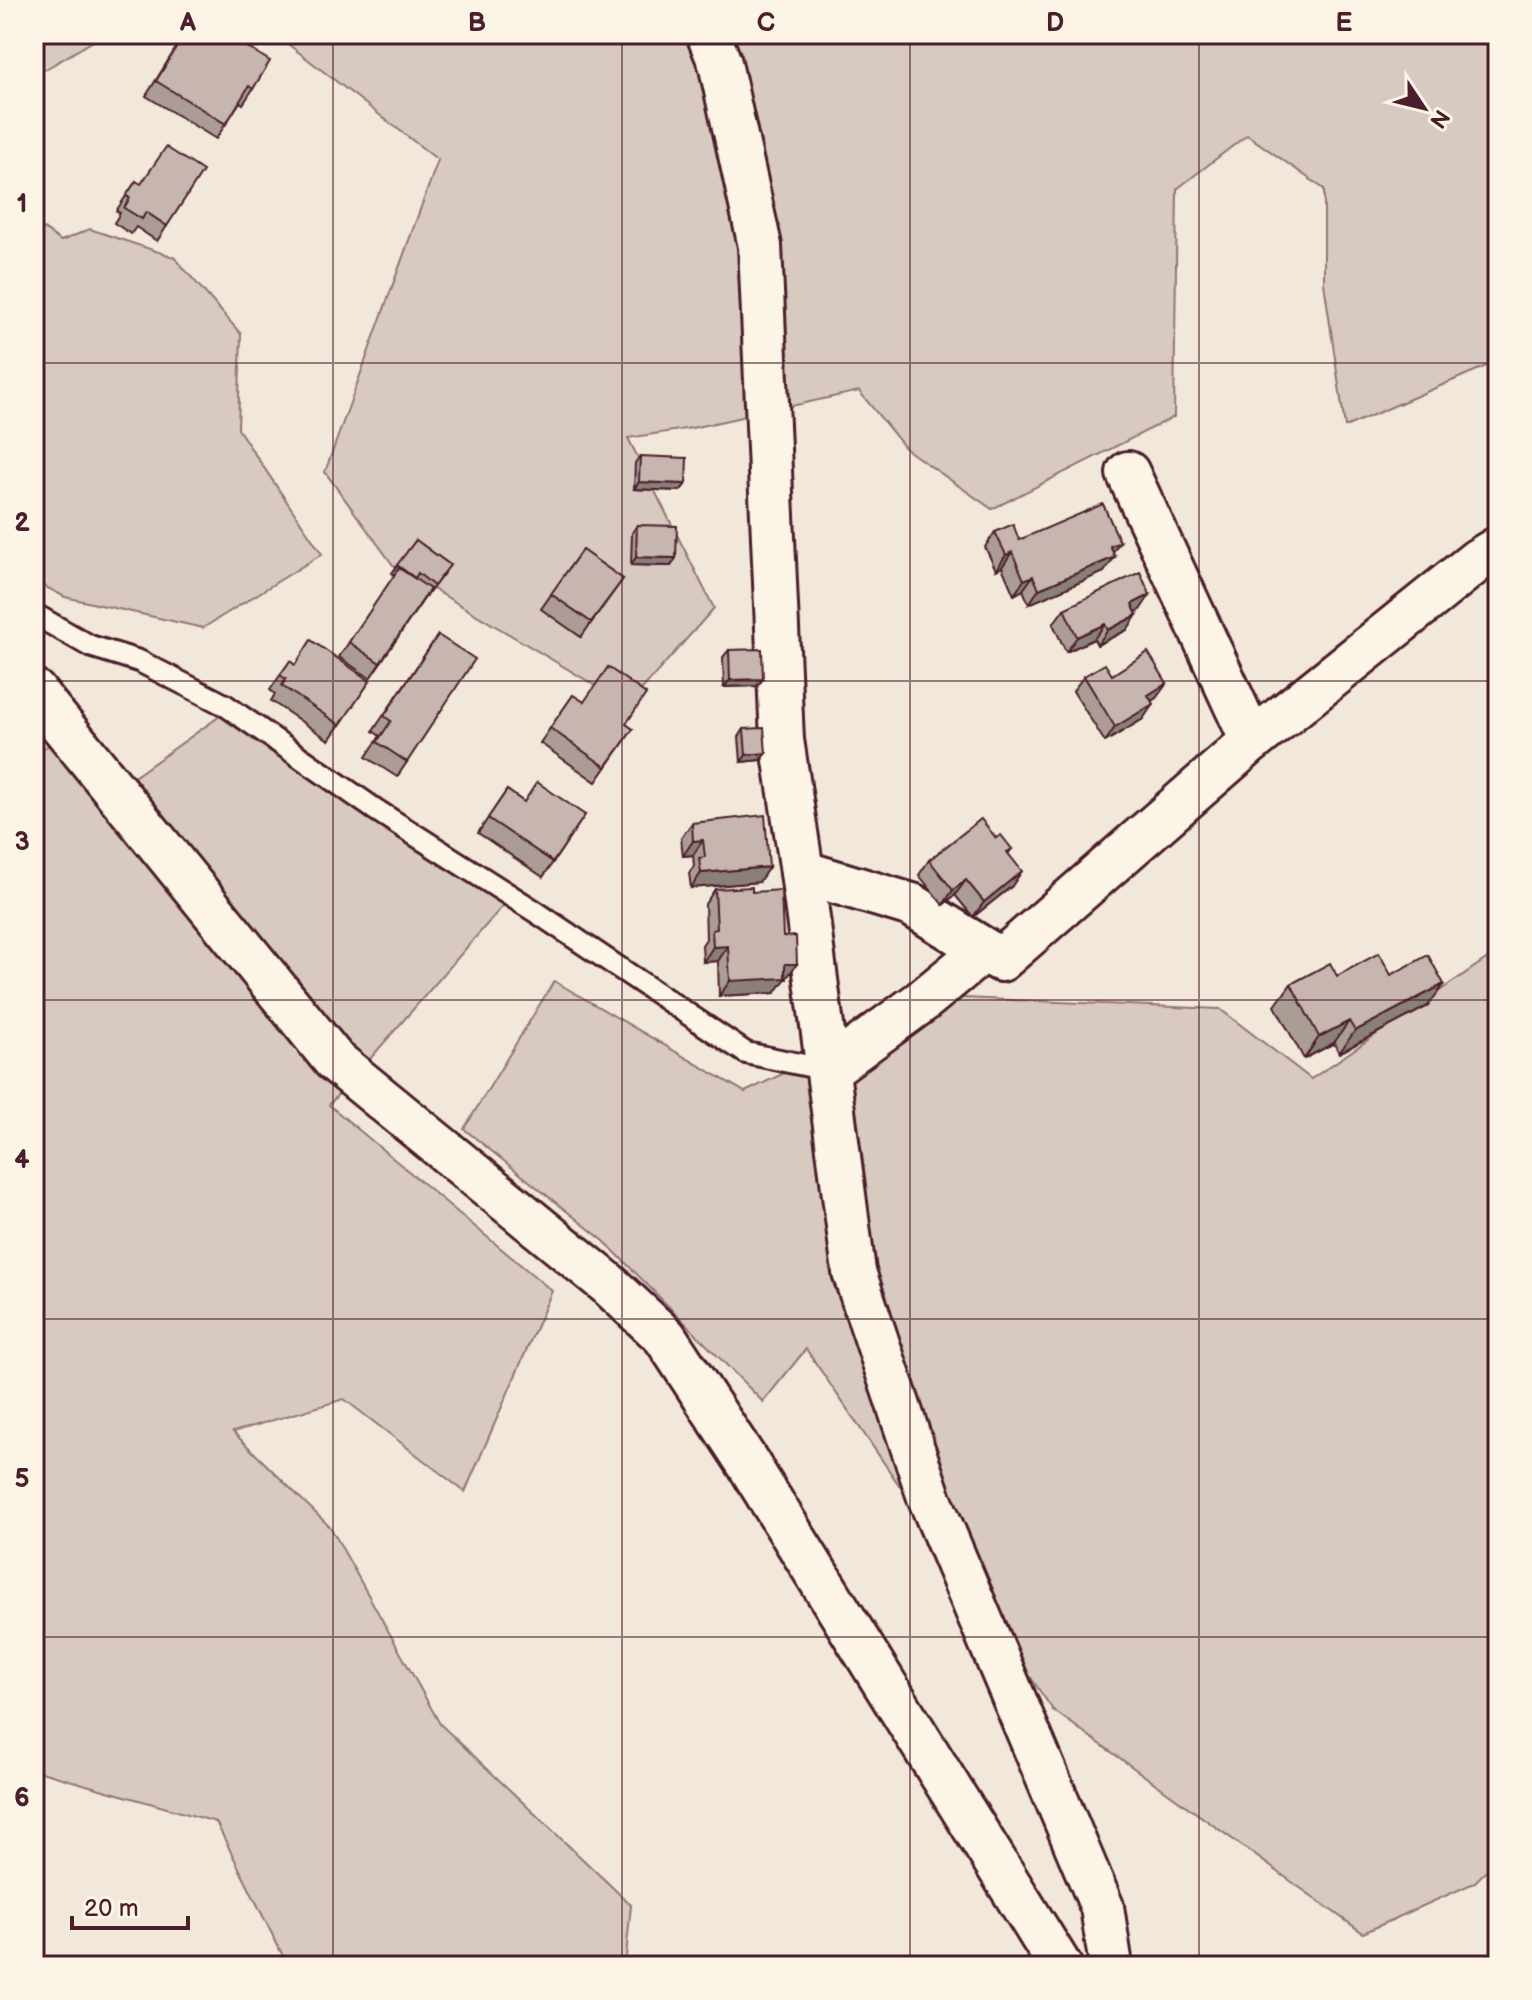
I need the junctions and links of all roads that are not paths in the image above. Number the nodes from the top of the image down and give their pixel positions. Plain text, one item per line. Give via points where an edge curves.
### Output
1 (708, 34) edge
2 (1128, 473) dead end
3 (1498, 548) edge
4 (34, 614) edge
5 (34, 691) edge
6 (1252, 741) junction
7 (802, 872) junction
8 (984, 950) junction
9 (828, 1070) junction
10 (1060, 1966) edge
11 (1111, 1966) edge

1 - 7 street via 720,63 760,246 782,740
2 - 6 street
3 - 6 street
4 - 9 lane via 90,646 139,661 225,705 746,1053
5 - 10 street via 334,1060 607,1283 665,1337
6 - 8 street via 1001,960
7 - 8 street via 912,905
7 - 9 street
8 - 9 street
9 - 11 street via 854,1272 929,1497 1102,1907

